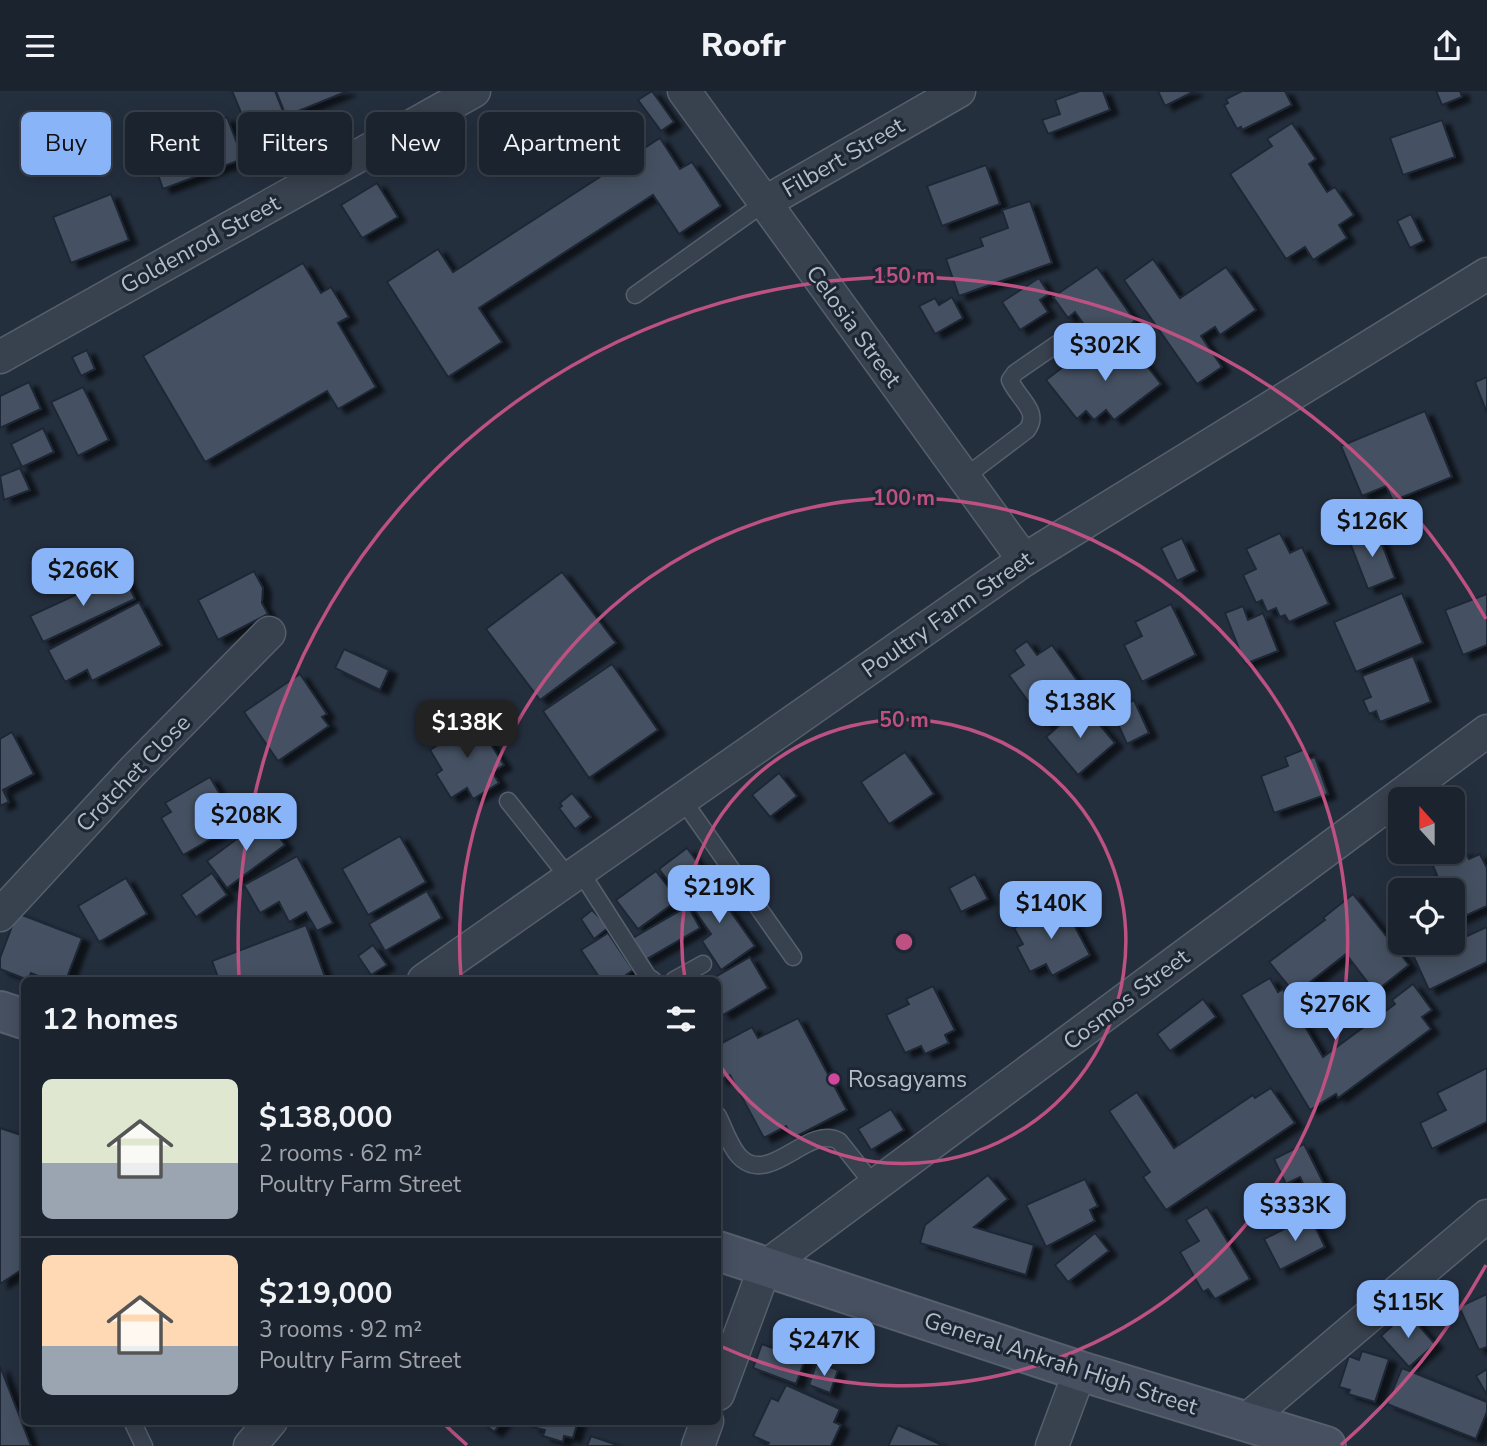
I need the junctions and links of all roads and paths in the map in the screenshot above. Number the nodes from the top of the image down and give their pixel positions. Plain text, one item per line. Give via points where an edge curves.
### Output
1 (474, 91) edge
2 (684, 91) edge
3 (958, 91) edge
4 (764, 203) junction
5 (1487, 274) edge
6 (635, 295) dead end
7 (1060, 342) dead end
8 (0, 357) edge
9 (965, 477) junction
10 (1024, 560) junction
11 (269, 633) dead end
12 (1487, 731) edge
13 (682, 799) junction
14 (508, 800) dead end
15 (574, 875) junction
16 (0, 915) edge
17 (793, 957) dead end
18 (703, 964) dead end
19 (428, 977) edge
20 (651, 977) edge
21 (679, 977) edge
22 (0, 1011) edge
23 (21, 1018) edge
24 (721, 1121) edge
25 (874, 1185) junction
26 (1487, 1216) edge
27 (721, 1252) edge
28 (765, 1267) junction
29 (1080, 1371) junction
30 (721, 1386) edge
31 (1244, 1422) junction
32 (134, 1425) edge
33 (268, 1425) edge
34 (706, 1425) edge
35 (144, 1446) edge
36 (250, 1446) edge
37 (698, 1446) edge
38 (1052, 1446) edge
39 (1326, 1446) edge

1 - 8 street, Goldenrod Street
2 - 4 street, Celosia Street
3 - 4 street, Filbert Street
4 - 6 lane
4 - 9 street, Celosia Street
5 - 10 street, Poultry Farm Street
7 - 9 lane via 1010,380 1033,414 1033,422
9 - 10 street, Celosia Street
10 - 13 street, Poultry Farm Street
11 - 16 street, Crotchet Close
12 - 25 street, Cosmos Street
13 - 15 street, Poultry Farm Street
13 - 17 lane
14 - 15 lane
15 - 19 street, Poultry Farm Street
15 - 20 lane
18 - 21 lane
22 - 23 main road
24 - 25 lane via 741,1158 754,1165 833,1137
25 - 28 street, Cosmos Street
26 - 31 street
27 - 28 main road, General Ankrah High Street
28 - 29 main road, General Ankrah High Street
28 - 30 street
29 - 31 main road, General Ankrah High Street
29 - 38 street
31 - 39 main road, General Ankrah High Street
32 - 35 lane
33 - 36 street
34 - 37 street

